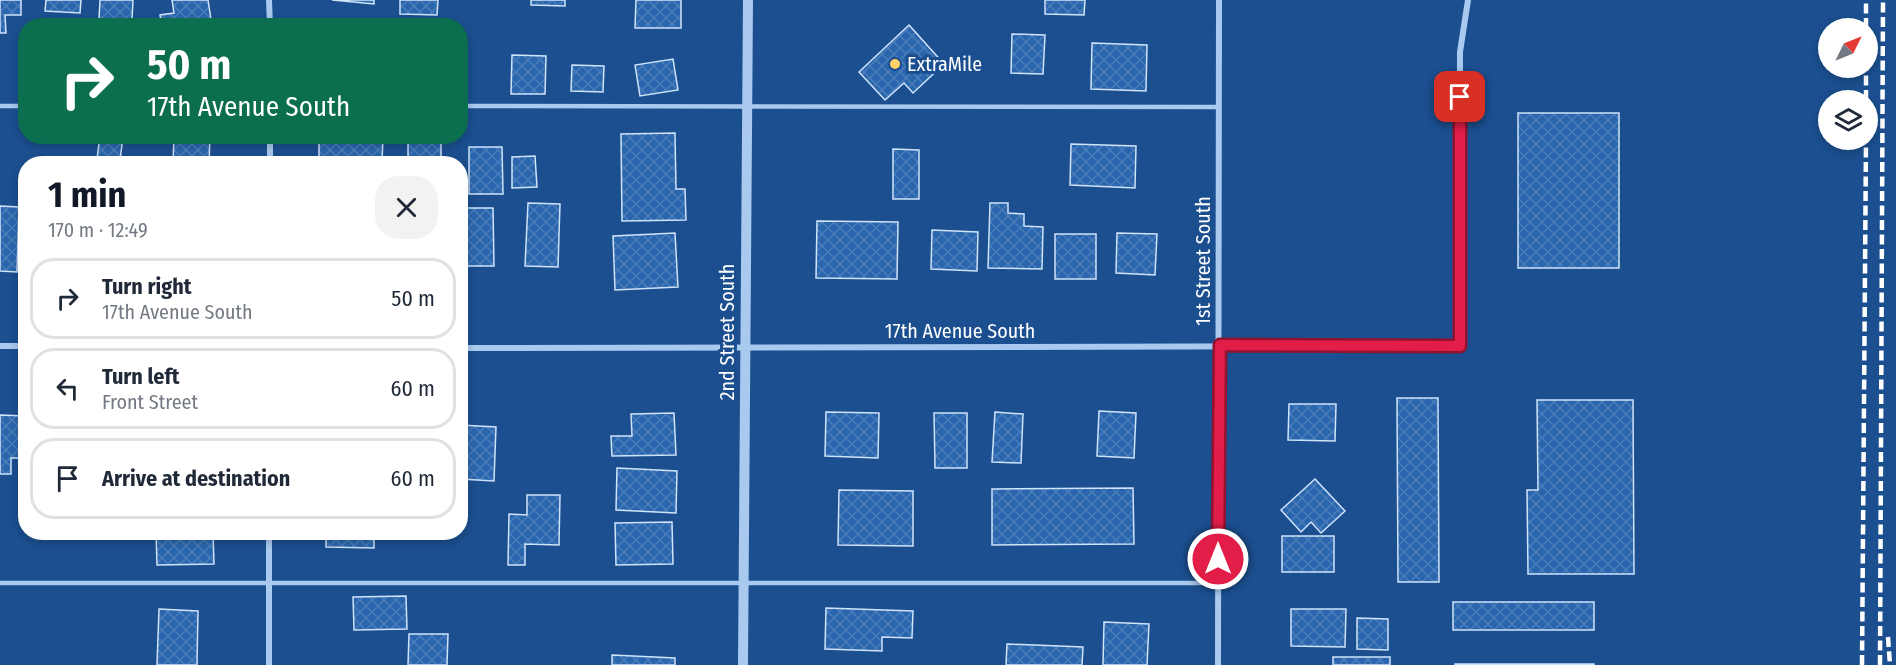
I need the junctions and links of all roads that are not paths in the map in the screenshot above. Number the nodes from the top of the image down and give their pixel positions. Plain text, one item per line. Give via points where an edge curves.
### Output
1 (269, 0) edge
2 (748, 0) edge
3 (1219, 0) edge
4 (1468, 0) edge
5 (270, 18) edge
6 (0, 106) edge
7 (18, 106) edge
8 (468, 106) edge
9 (746, 107) junction
10 (1219, 107) junction
11 (1220, 345) junction
12 (0, 346) edge
13 (18, 346) edge
14 (468, 348) edge
15 (744, 349) junction
16 (269, 540) edge
17 (269, 582) junction
18 (743, 582) junction
19 (0, 583) edge
20 (1218, 583) junction
21 (269, 665) edge
22 (743, 665) edge
23 (1218, 665) edge

1 - 5 street
2 - 9 street, 2nd Street South
3 - 10 street, 1st Street South
4 - 11 street, 17th Avenue South via 1460,52 1460,346
6 - 7 lane
8 - 9 lane
9 - 10 lane
9 - 15 street, 2nd Street South
10 - 11 street, 1st Street South
11 - 15 street, 17th Avenue South
11 - 20 street, 1st Street South
12 - 13 street
14 - 15 street, 17th Avenue South
15 - 18 street, 2nd Street South
16 - 17 street
17 - 18 lane
17 - 19 lane
17 - 21 street
18 - 20 lane
18 - 22 street, 2nd Street South
20 - 23 street, 1st Street South

